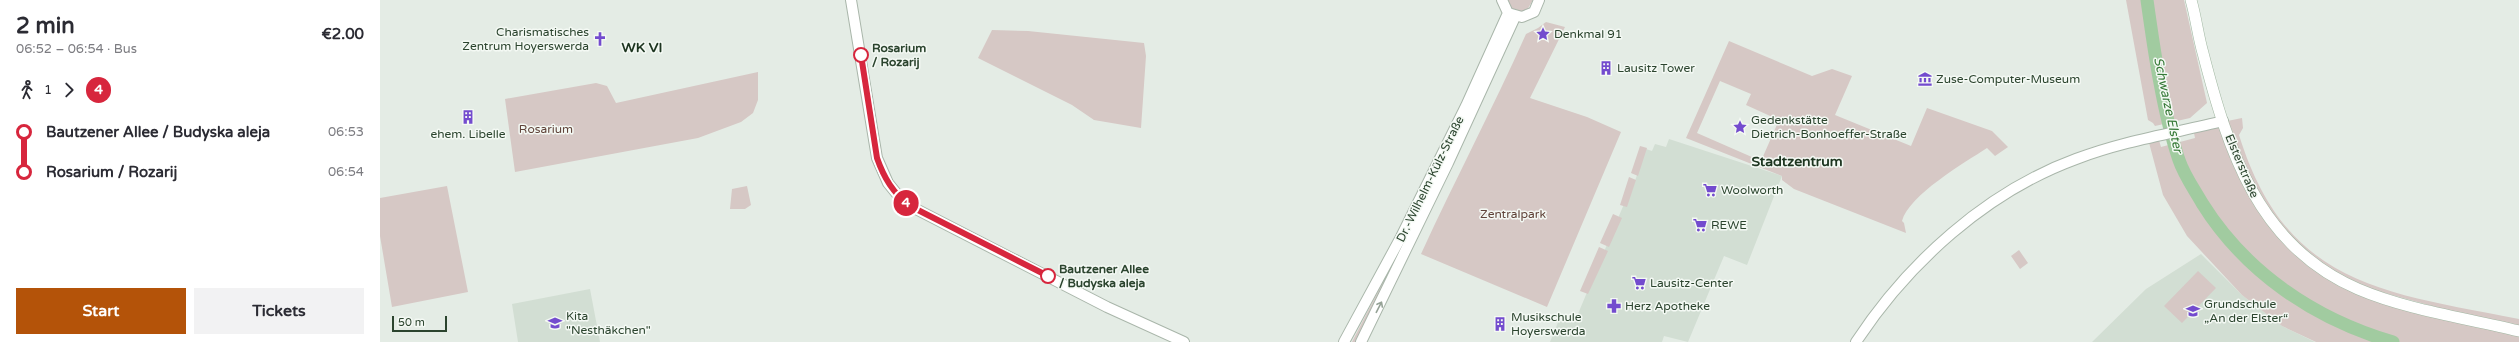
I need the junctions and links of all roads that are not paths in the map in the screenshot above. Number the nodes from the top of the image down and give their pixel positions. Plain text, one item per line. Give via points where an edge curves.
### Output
1 (850, 0) edge
2 (1502, 0) edge
3 (1539, 0) edge
4 (2191, 0) edge
5 (1512, 15) junction
6 (2223, 121) junction
7 (2519, 331) edge
8 (1184, 342) edge
9 (1344, 342) edge
10 (1361, 342) edge
11 (1856, 342) edge

1 - 8 street via 877,158 888,183 901,199 910,206 1107,307
2 - 5 street
3 - 5 street via 1528,16
4 - 6 main road, Elsterstraße
5 - 9 street, Dr.-Wilhelm-Külz-Straße via 1401,237
10 -> 5 street, Dr.-Wilhelm-Külz-Straße via 1448,164
6 - 7 main road, Elsterstraße via 2238,163 2259,204 2277,230 2307,260 2344,283 2370,294
6 - 11 street via 2106,149 2055,168 1981,212 1922,260 1871,318

